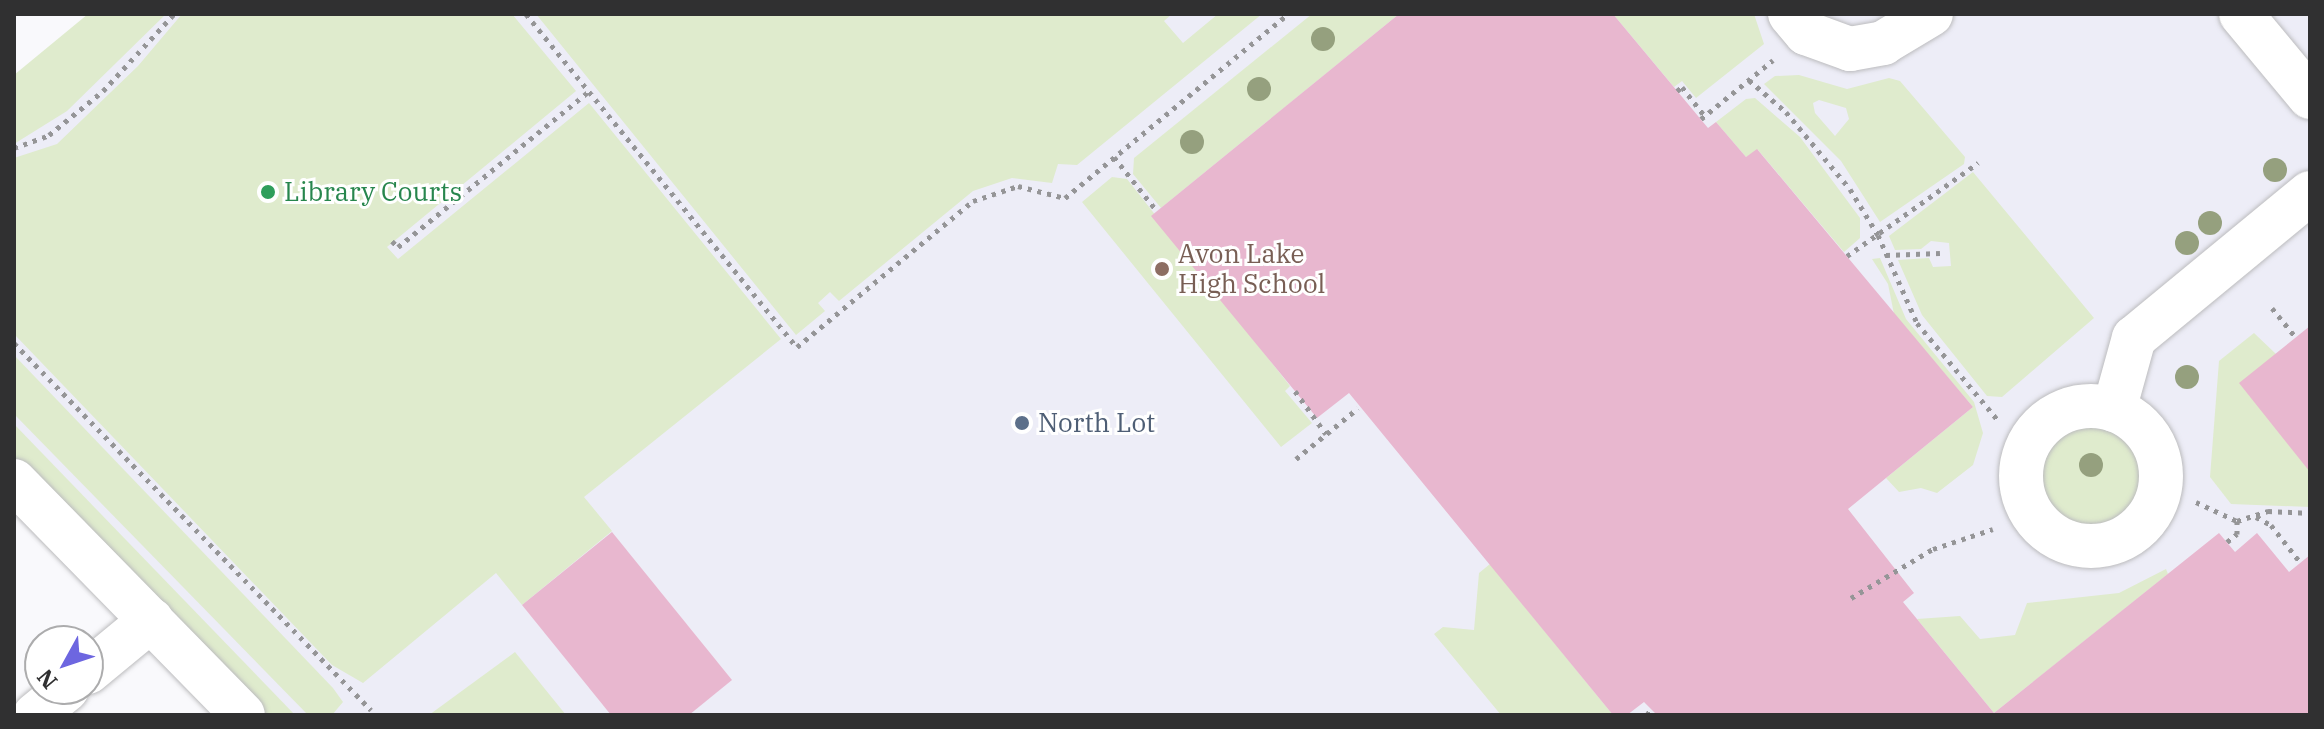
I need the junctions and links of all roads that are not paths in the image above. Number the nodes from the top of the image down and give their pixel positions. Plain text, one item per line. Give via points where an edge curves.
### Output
1 (1931, 14) edge
2 (2241, 14) edge
3 (1786, 33) edge
4 (2310, 97) edge
5 (2310, 193) edge
6 (2114, 410) dead end
7 (14, 481) edge
8 (151, 620) junction
9 (104, 659) edge
10 (243, 715) edge

1 - 3 street via 1883,43 1850,49 1806,33
2 - 4 street
5 - 6 street via 2134,338
7 - 8 street
8 - 9 street
8 - 10 street

